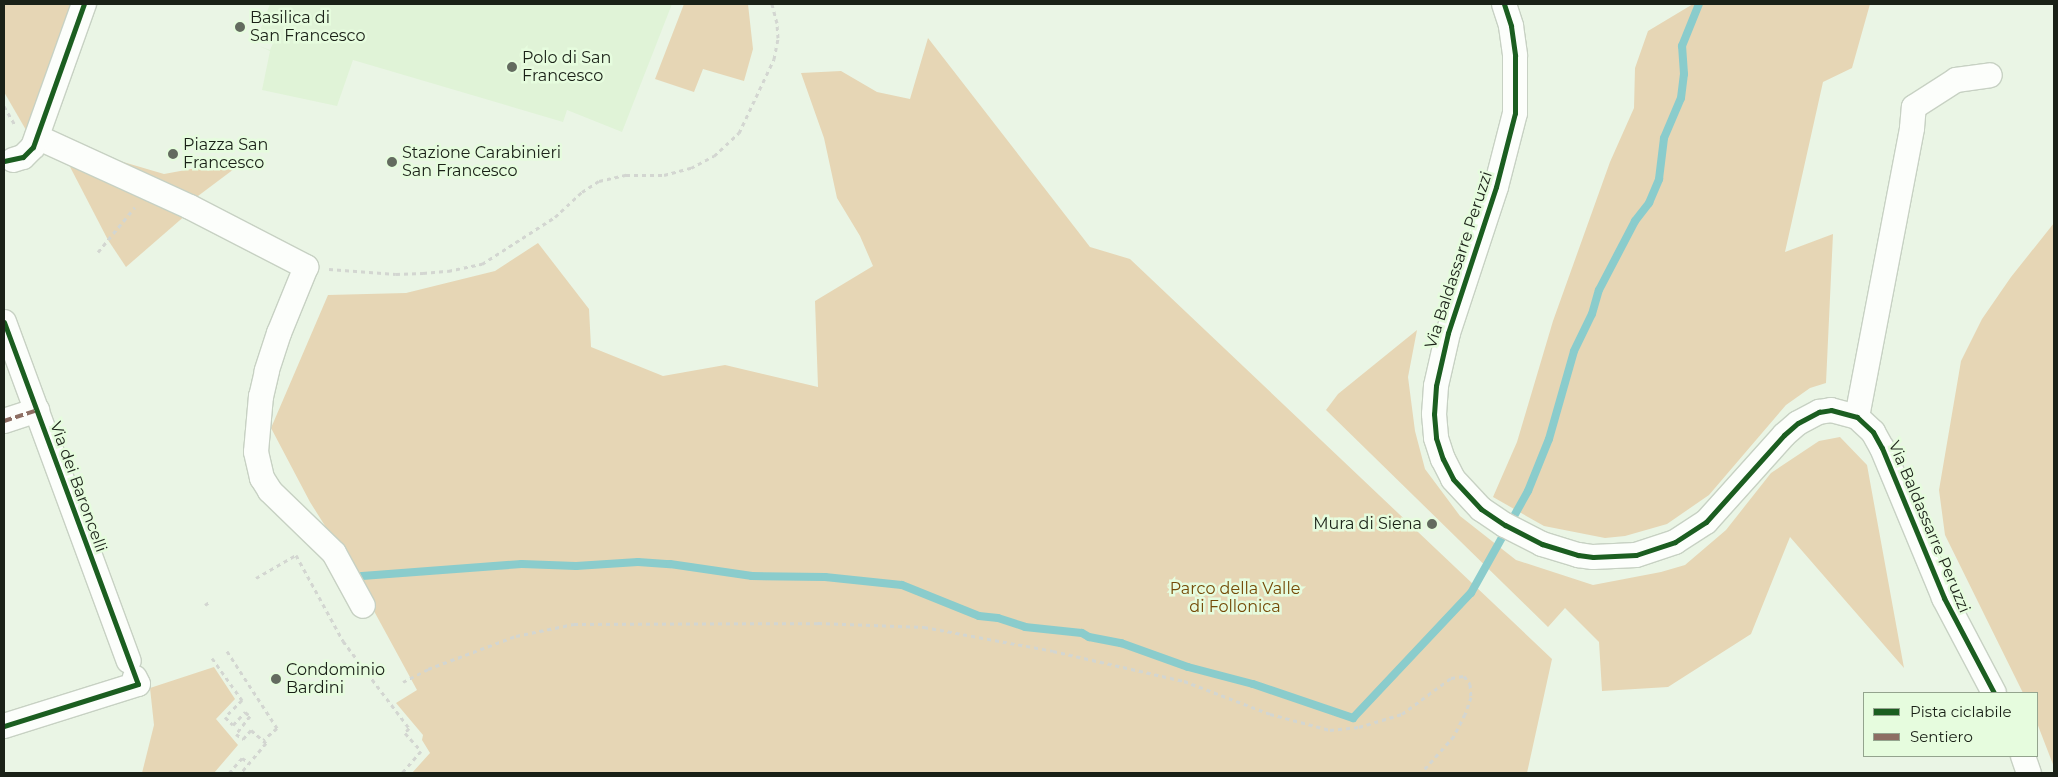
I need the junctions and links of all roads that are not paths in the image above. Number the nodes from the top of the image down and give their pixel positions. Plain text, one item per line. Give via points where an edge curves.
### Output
1 (84, 4) edge
2 (1504, 4) edge
3 (1990, 75) dead end
4 (37, 138) junction
5 (13, 160) dead end
6 (4, 322) edge
7 (8, 357) edge
8 (38, 410) junction
9 (1857, 417) junction
10 (4, 421) edge
11 (363, 606) dead end
12 (1993, 692) edge
13 (4, 726) edge
14 (2023, 757) edge
15 (2029, 773) edge

1 - 4 street
2 - 9 street, Via Baldassarre Peruzzi via 1511,26 1516,64 1515,113 1491,207 1443,350 1434,402 1434,426 1442,459 1453,479 1481,508 1533,540 1593,557 1622,557 1662,548 1698,529 1798,423 1819,412 1831,410
3 - 9 street via 1956,80 1914,108
4 - 5 street via 30,151
4 - 11 street via 190,207 306,267 267,370 256,452 262,478 270,491 334,553
6 - 7 street, Via dei Baroncelli
7 - 8 street, Via dei Baroncelli
8 - 10 street
8 - 13 street, Via dei Baroncelli via 134,674
9 - 12 street, Via Baldassarre Peruzzi via 1873,432 1882,448 1944,598
14 - 15 street

